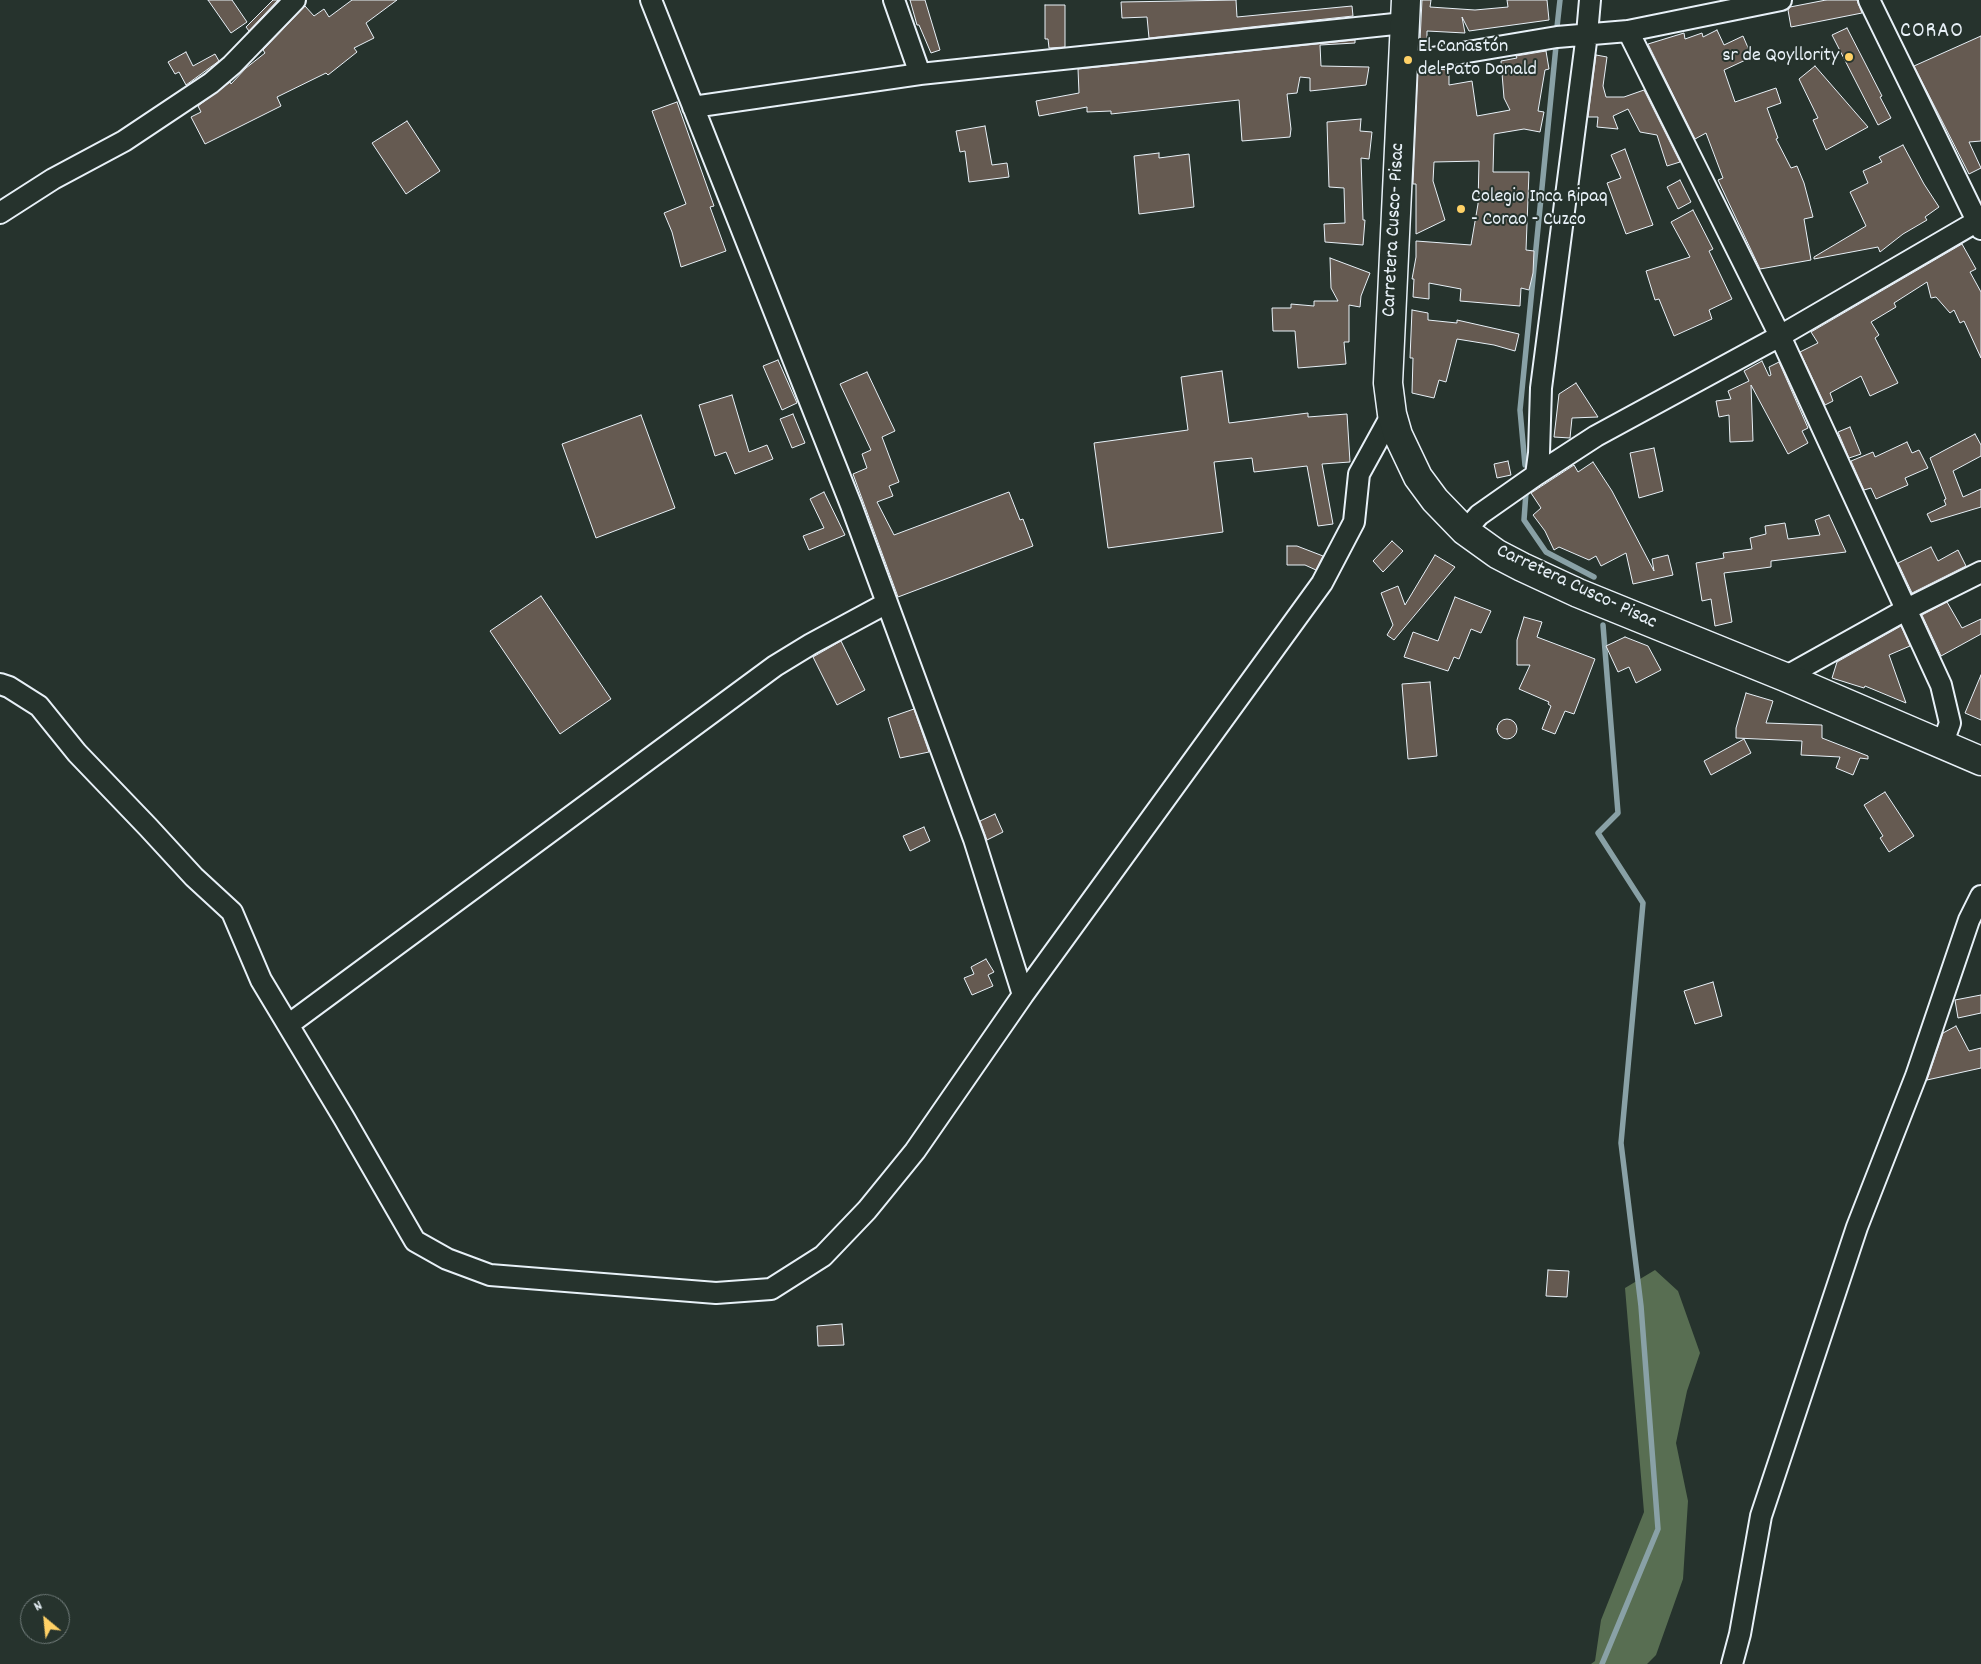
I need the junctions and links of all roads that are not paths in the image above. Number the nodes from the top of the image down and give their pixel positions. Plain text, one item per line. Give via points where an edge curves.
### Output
1 (295, 0) edge
2 (651, 0) edge
3 (894, 0) edge
4 (1590, 0) edge
5 (1781, 0) edge
6 (1869, 0) edge
7 (1405, 12) edge
8 (1628, 30) junction
9 (1587, 34) junction
10 (1402, 63) junction
11 (920, 74) junction
12 (694, 106) junction
13 (0, 212) edge
14 (1980, 223) edge
15 (1780, 336) junction
16 (1392, 414) junction
17 (1536, 475) junction
18 (1466, 531) junction
19 (1981, 572) edge
20 (887, 603) junction
21 (1907, 609) junction
22 (1786, 677) junction
23 (0, 684) edge
24 (1942, 745) junction
25 (1981, 761) edge
26 (1981, 896) edge
27 (1023, 995) junction
28 (288, 1025) junction
29 (1732, 1664) edge

1 - 13 street via 211,83 124,140
2 - 12 street
3 - 11 street
4 - 9 street
5 - 8 street
6 - 14 street
7 - 10 highway, Carretera Cusco- Pisac
7 - 11 street
8 - 9 street
8 - 15 street
9 - 10 street
9 - 17 street via 1541,388
10 - 16 highway, Carretera Cusco- Pisac via 1388,383
11 - 12 street
12 - 20 street
14 - 15 street
15 - 17 street via 1596,436
15 - 21 street
16 - 18 highway, Carretera Cusco- Pisac via 1418,477 1440,506
16 - 27 street via 1359,474 1354,522 1322,582
17 - 18 street via 1479,516
18 - 22 highway, Carretera Cusco- Pisac via 1497,554 1578,594
19 - 21 street
20 - 27 street via 974,839
20 - 28 street via 774,666
21 - 22 street
21 - 24 street via 1941,685 1950,723
22 - 24 highway, Carretera Cusco- Pisac
23 - 28 street via 39,706 77,752 194,877 232,912 262,980
24 - 25 highway, Carretera Cusco- Pisac
26 - 29 street via 1969,920 1916,1076 1857,1227 1761,1516
27 - 28 street via 915,1151 824,1256 771,1289 716,1293 490,1276 447,1259 415,1241

